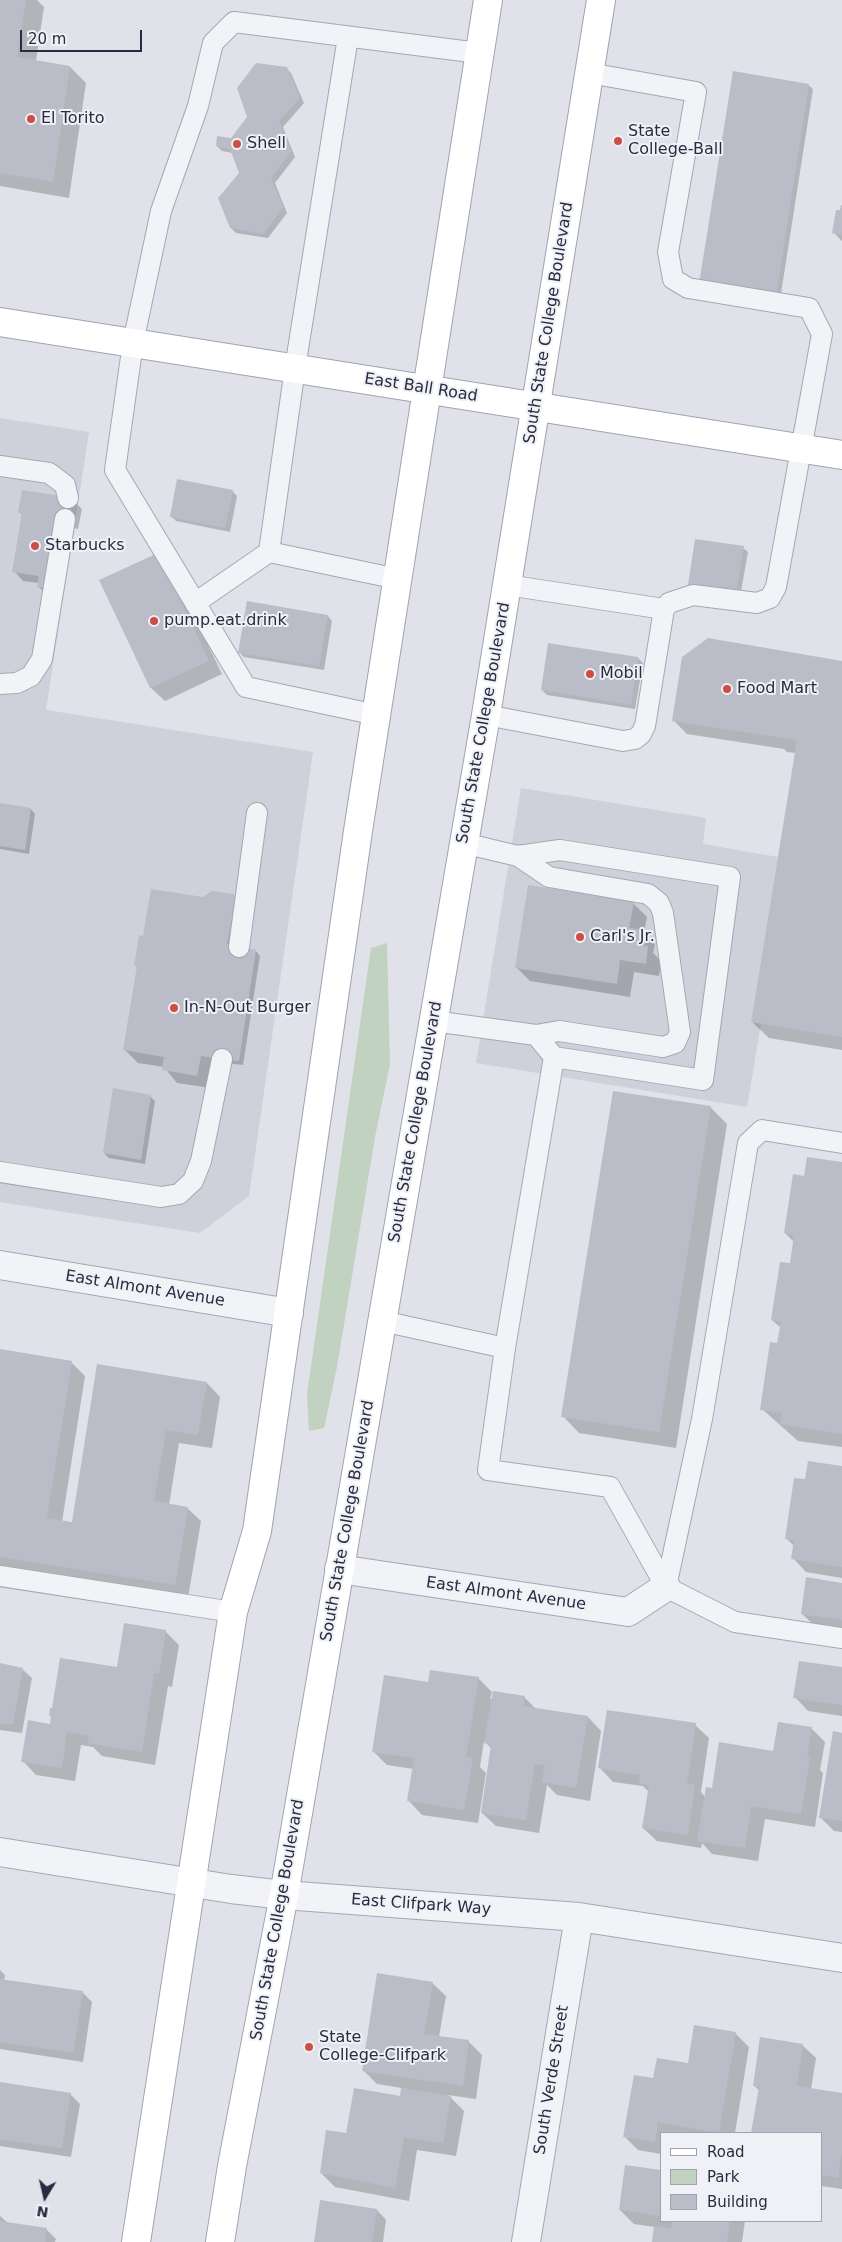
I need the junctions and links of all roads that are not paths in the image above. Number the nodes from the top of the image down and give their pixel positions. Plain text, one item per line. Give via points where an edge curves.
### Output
1 (488, 0) edge
2 (601, 0) edge
3 (348, 37) junction
4 (479, 53) junction
5 (589, 74) junction
6 (0, 322) edge
7 (133, 343) junction
8 (296, 368) junction
9 (427, 389) junction
10 (535, 406) junction
11 (803, 448) junction
12 (842, 454) edge
13 (0, 466) edge
14 (68, 498) dead end
15 (65, 519) dead end
16 (269, 552) junction
17 (398, 579) junction
18 (507, 585) junction
19 (195, 603) junction
20 (664, 609) junction
21 (0, 684) edge
22 (377, 715) junction
23 (486, 715) junction
24 (257, 813) dead end
25 (463, 843) junction
26 (518, 856) junction
27 (240, 947) dead end
28 (433, 1021) junction
29 (536, 1035) junction
30 (554, 1057) junction
31 (222, 1059) dead end
32 (842, 1143) edge
33 (0, 1172) edge
34 (0, 1265) edge
35 (289, 1313) junction
36 (382, 1321) junction
37 (506, 1348) junction
38 (340, 1569) junction
39 (0, 1576) edge
40 (666, 1587) junction
41 (233, 1612) junction
42 (842, 1638) edge
43 (0, 1852) edge
44 (192, 1883) junction
45 (284, 1895) junction
46 (579, 1917) junction
47 (842, 1958) edge
48 (136, 2242) edge
49 (220, 2242) edge
50 (526, 2242) edge

1 - 4 main road
2 - 5 main road, South State College Boulevard
3 - 4 lane
3 - 7 lane via 234,22 213,43 198,106 161,211
3 - 8 lane
4 - 9 main road
5 - 10 main road, South State College Boulevard
5 - 11 lane via 696,92 668,252 673,279 688,288 809,308 822,334
6 - 7 main road, East Ball Road
7 - 8 main road, East Ball Road
7 - 19 lane via 115,470
8 - 9 main road, East Ball Road
8 - 16 lane
9 - 10 main road, East Ball Road
9 - 17 main road
10 - 11 main road, East Ball Road
10 - 18 main road, South State College Boulevard
11 - 12 main road, East Ball Road
11 - 20 lane via 776,587 770,598 757,603 693,596 679,598
13 - 14 lane via 49,473 65,485
15 - 21 lane via 42,659 32,676 16,683
16 - 17 lane
16 - 19 lane
17 - 22 main road
18 - 20 lane
18 - 23 main road, South State College Boulevard
19 - 22 lane via 246,687
20 - 23 lane via 645,726 635,739 623,741
22 - 35 main road
23 - 25 main road, South State College Boulevard
24 - 27 lane
25 - 26 lane
25 - 28 main road, South State College Boulevard
26 - 29 lane via 549,877 648,894 659,903 680,1032 675,1043 663,1047 558,1031
26 - 30 lane via 560,850 730,877 704,1080
28 - 29 lane
28 - 36 main road, South State College Boulevard
29 - 30 lane
30 - 37 lane
31 - 33 lane via 201,1161 193,1181 178,1194 161,1197
32 - 40 lane via 762,1130 748,1143 702,1419
34 - 35 street, East Almont Avenue
35 - 41 main road via 257,1531
36 - 37 lane
36 - 38 main road, South State College Boulevard
37 - 40 lane via 488,1470 610,1487
38 - 40 street, East Almont Avenue via 628,1612
38 - 45 main road, South State College Boulevard
39 - 41 lane
40 - 42 lane via 735,1622
41 - 44 main road
43 - 44 street, East Clifpark Way
44 - 45 street, East Clifpark Way
44 - 48 main road
45 - 46 street, East Clifpark Way
45 - 49 main road, South State College Boulevard
46 - 47 street, East Clifpark Way
46 - 50 street, South Verde Street

